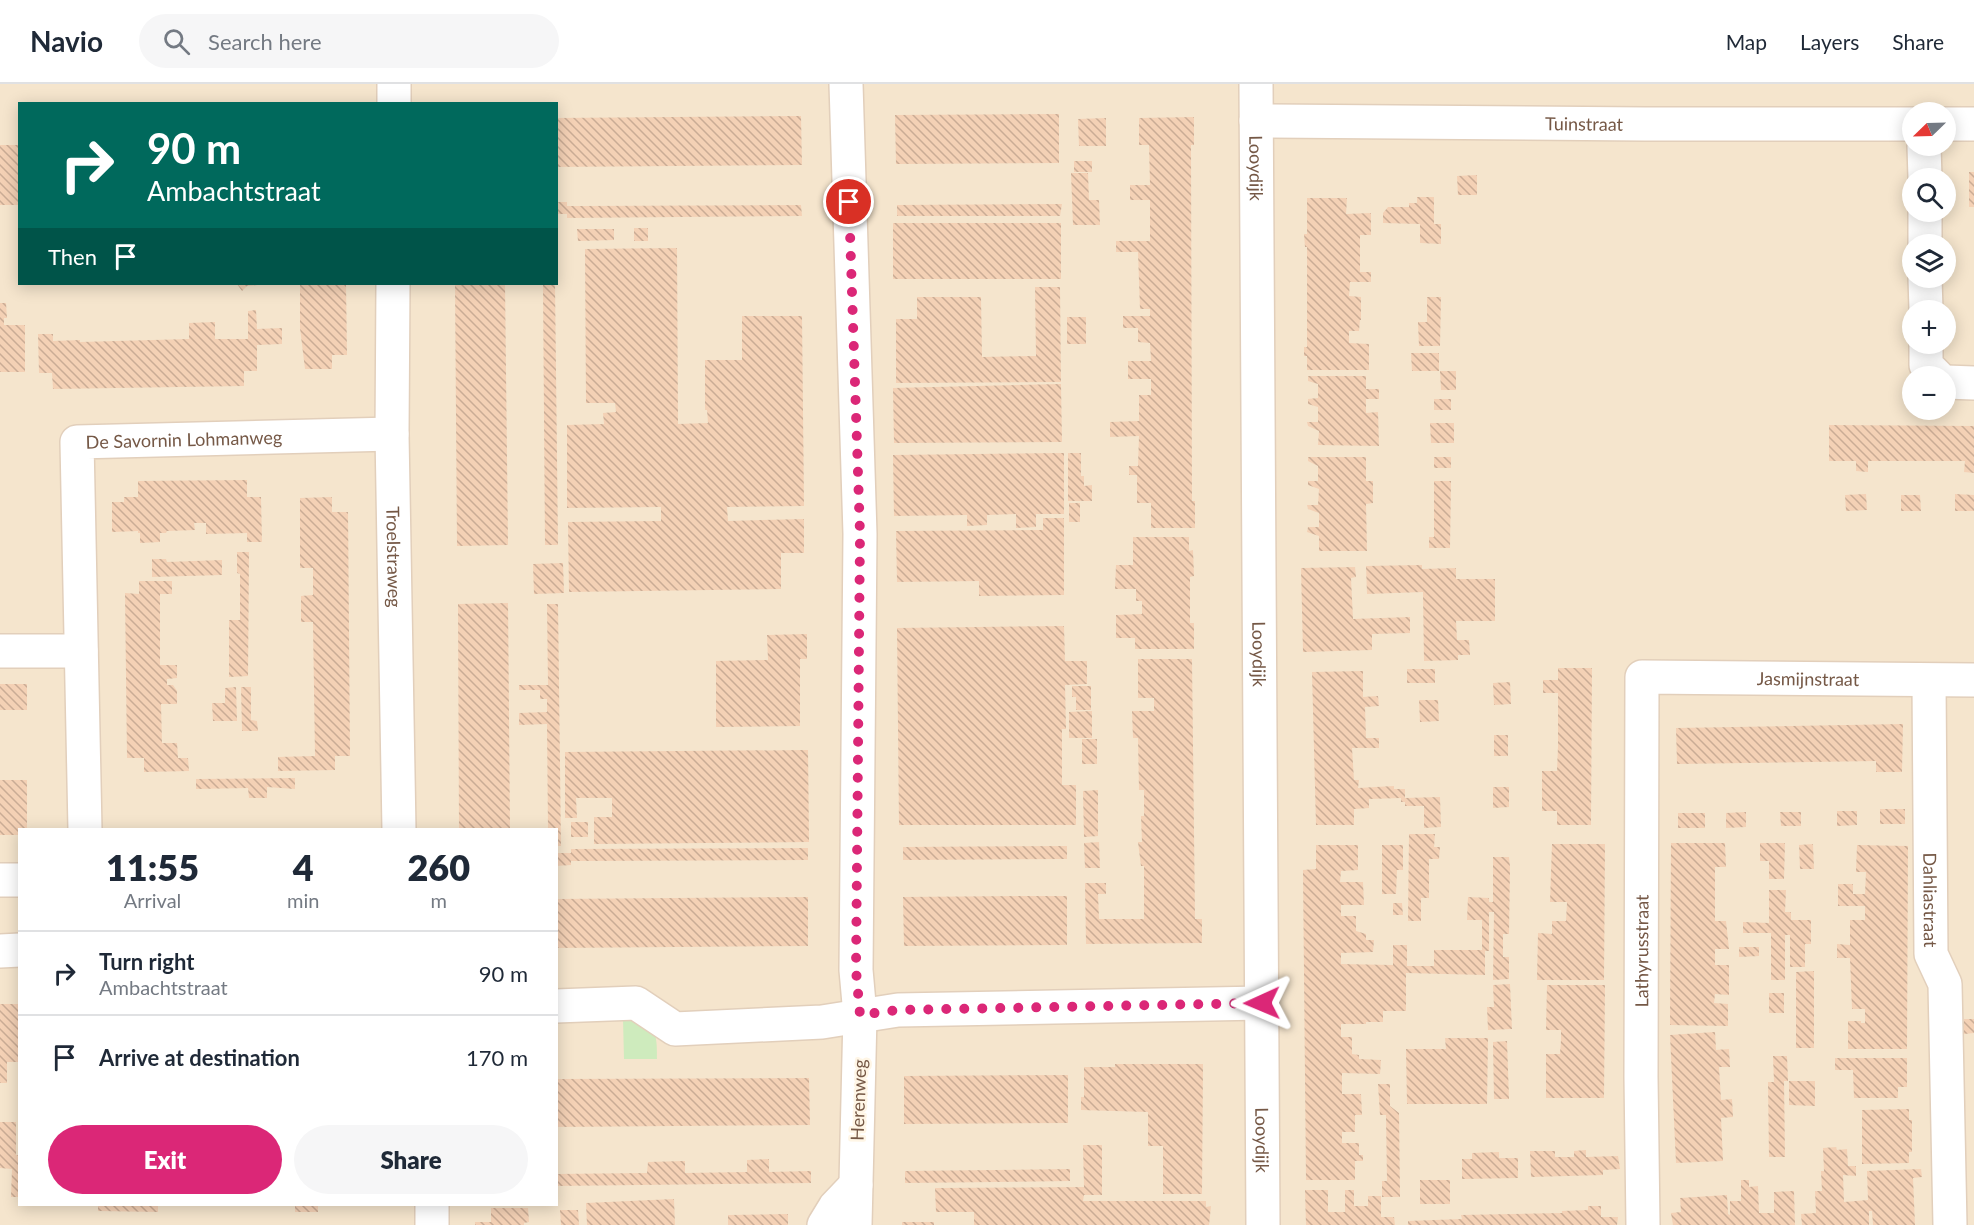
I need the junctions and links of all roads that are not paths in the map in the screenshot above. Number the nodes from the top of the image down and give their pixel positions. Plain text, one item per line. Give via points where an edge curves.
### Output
1 (394, 84) edge
2 (846, 84) edge
3 (1256, 84) edge
4 (394, 102) edge
5 (1256, 121) junction
6 (1902, 124) edge
7 (1956, 124) edge
8 (1974, 124) edge
9 (393, 285) edge
10 (1956, 382) edge
11 (1974, 382) edge
12 (392, 434) junction
13 (0, 651) edge
14 (81, 651) junction
15 (1642, 677) joint
16 (1974, 680) edge
17 (1929, 681) junction
18 (84, 828) edge
19 (399, 828) edge
20 (0, 880) edge
21 (18, 880) edge
22 (18, 950) edge
23 (0, 951) edge
24 (1960, 984) edge
25 (1262, 1003) junction
26 (558, 1006) edge
27 (860, 1015) junction
28 (856, 1185) junction
29 (432, 1206) edge
30 (432, 1225) edge
31 (825, 1225) edge
32 (855, 1225) edge
33 (1263, 1225) edge
34 (1643, 1225) edge
35 (1950, 1225) edge

1 - 4 street
2 - 27 street, Herenweg via 860,534 856,970
3 - 5 street, Looydijk
5 - 6 street, Tuinstraat
5 - 25 street, Looydijk
7 - 8 street
9 - 12 street, Troelstraweg
10 - 11 street
12 - 14 street, De Savornin Lohmanweg via 77,442
12 - 19 street, Troelstraweg
13 - 14 street
14 - 18 street, De Savornin Lohmanweg
15 - 17 street, Jasmijnstraat
15 - 34 street, Lathyrusstraat
16 - 17 street, Jasmijnstraat
17 - 24 street, Dahliastraat via 1931,954
20 - 21 street
22 - 23 street
24 - 35 street, Dahliastraat
25 - 27 street via 898,1010
25 - 33 street, Looydijk
26 - 27 street via 636,1004 675,1029 822,1022
27 - 28 street, Herenweg
28 - 31 street via 835,1207
28 - 32 street, Herenweg
29 - 30 street

